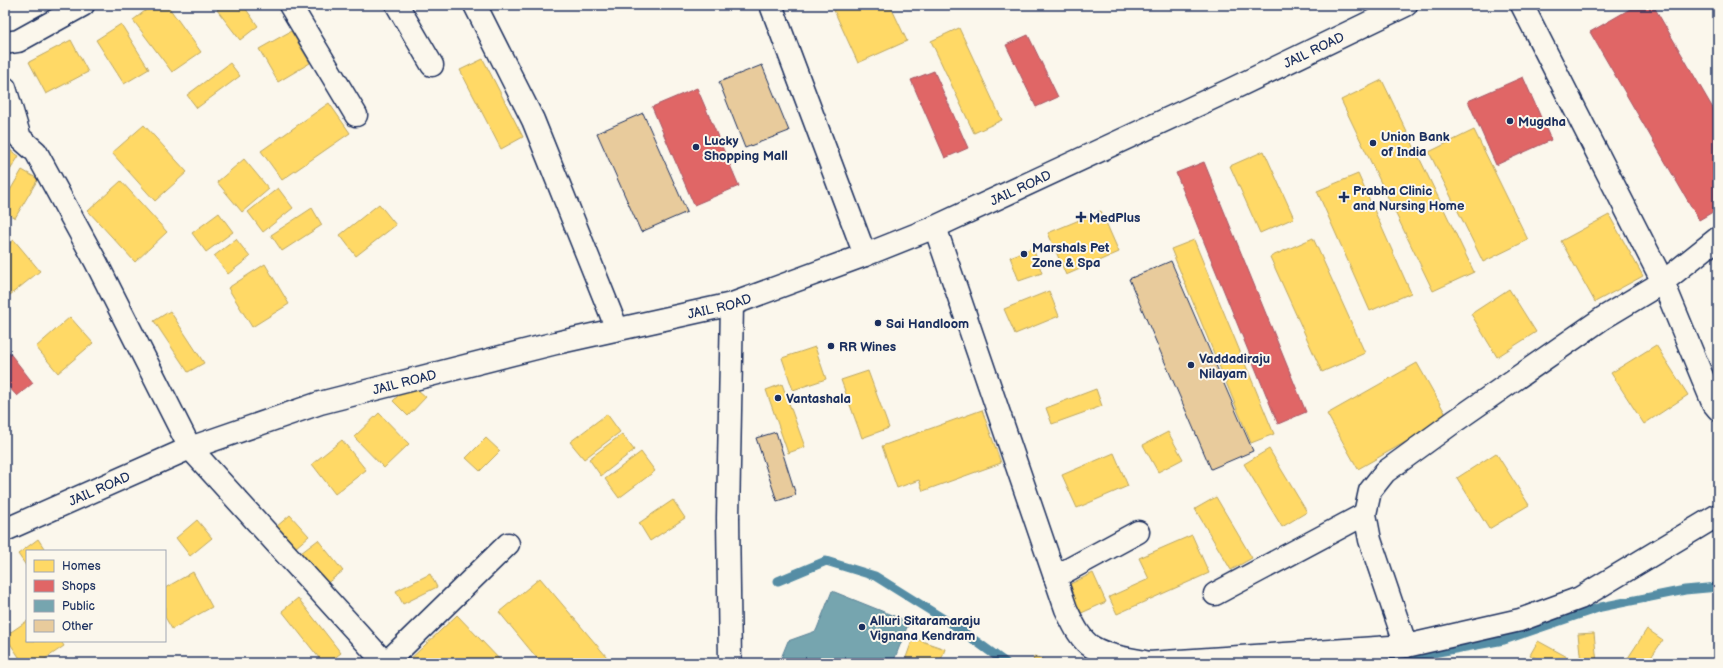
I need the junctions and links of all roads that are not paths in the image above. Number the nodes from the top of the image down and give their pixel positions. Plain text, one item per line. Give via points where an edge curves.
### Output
1 (83, 5) edge
2 (290, 5) edge
3 (397, 5) edge
4 (475, 5) edge
5 (771, 5) edge
6 (1406, 5) edge
7 (1522, 5) edge
8 (5, 43) edge
9 (432, 66) dead end
10 (5, 88) edge
11 (356, 115) dead end
12 (935, 227) junction
13 (1718, 238) edge
14 (865, 254) junction
15 (1663, 282) junction
16 (732, 304) junction
17 (617, 329) junction
18 (1718, 409) edge
19 (190, 448) junction
20 (1364, 514) junction
21 (1718, 515) edge
22 (5, 530) edge
23 (1138, 532) dead end
24 (508, 544) dead end
25 (1055, 577) junction
26 (1214, 594) dead end
27 (1406, 646) junction
28 (1089, 655) edge
29 (385, 663) edge
30 (730, 663) edge

1 - 8 street via 18,41
2 - 11 street
3 - 9 street
4 - 17 street via 532,120
5 - 14 street
6 - 12 street, JAIL ROAD
7 - 15 street
10 - 19 street via 20,138 36,152 96,262
12 - 14 street, JAIL ROAD
12 - 25 street
13 - 15 street
14 - 16 street, JAIL ROAD
15 - 18 street via 1713,403
15 - 20 street via 1603,318 1385,472 1370,491
16 - 17 street, JAIL ROAD
16 - 30 street via 728,518
17 - 19 street, JAIL ROAD via 320,404
19 - 22 street, JAIL ROAD
19 - 29 street
20 - 26 street
20 - 27 street via 1370,540
21 - 27 street via 1580,598 1520,620
23 - 25 street
24 - 29 street
25 - 28 street via 1066,608
27 - 28 street via 1150,662

